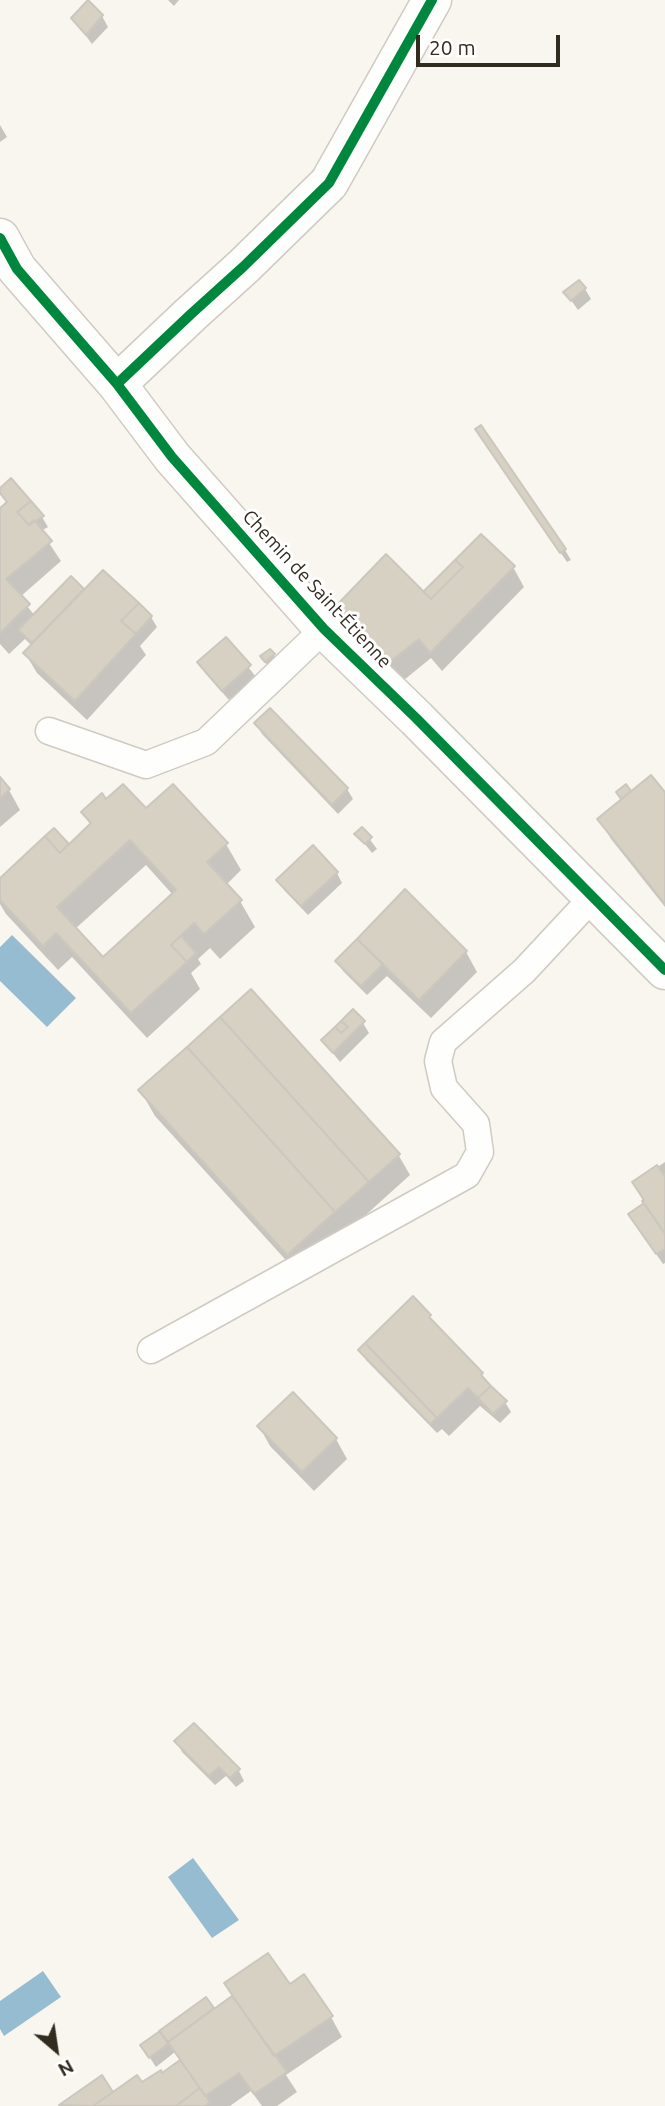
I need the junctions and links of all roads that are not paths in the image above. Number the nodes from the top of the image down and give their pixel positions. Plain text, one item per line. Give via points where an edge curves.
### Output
1 (432, 0) edge
2 (0, 238) edge
3 (117, 384) junction
4 (324, 629) junction
5 (50, 731) dead end
6 (593, 897) junction
7 (665, 970) edge
8 (151, 1350) dead end

1 - 3 street via 329,184
2 - 3 street, Chemin de Saint-Étienne via 16,270
3 - 4 street, Chemin de Saint-Étienne via 172,457
4 - 5 lane via 206,742 146,765
4 - 6 street, Chemin de Saint-Étienne
6 - 7 street, Chemin de Saint-Étienne
6 - 8 lane via 524,971 443,1042 438,1061 444,1088 476,1124 480,1152 467,1174

